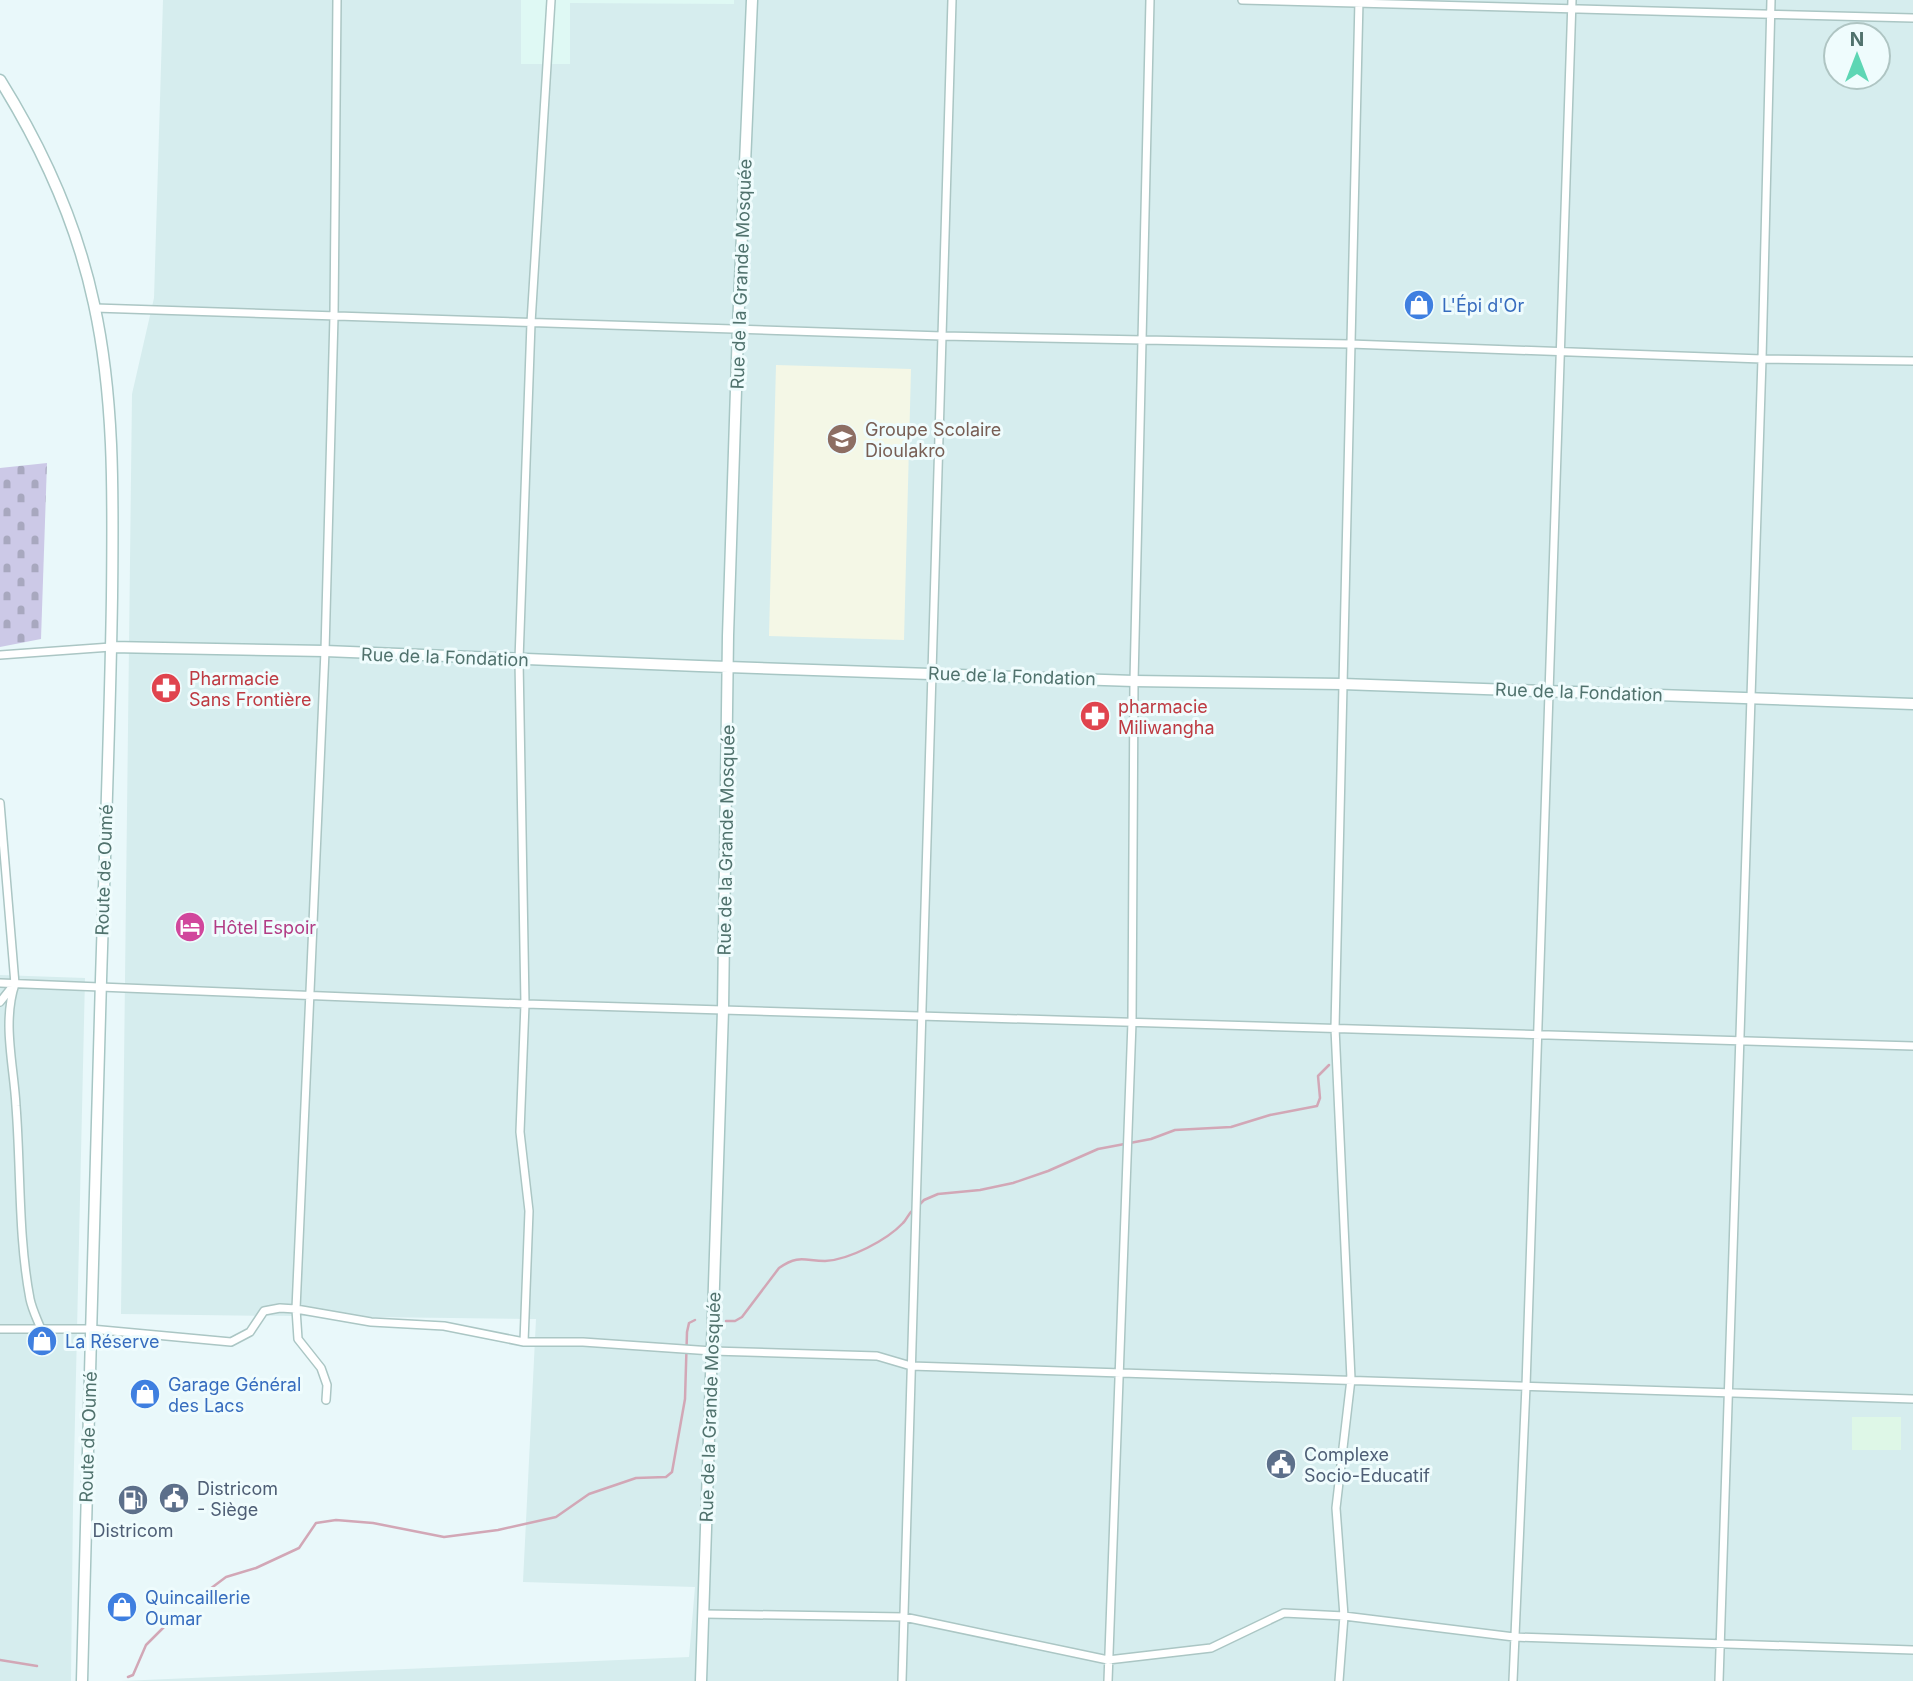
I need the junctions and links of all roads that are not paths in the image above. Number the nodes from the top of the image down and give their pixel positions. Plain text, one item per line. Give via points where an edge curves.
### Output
1 (337, 0) edge
2 (551, 0) edge
3 (752, 0) edge
4 (952, 0) edge
5 (1150, 0) edge
6 (1242, 0) edge
7 (1771, 0) edge
8 (1359, 1) edge
9 (1572, 4) edge
10 (1770, 14) junction
11 (1913, 18) edge
12 (0, 80) edge
13 (95, 308) junction
14 (334, 316) junction
15 (531, 323) junction
16 (738, 327) junction
17 (942, 336) junction
18 (1140, 339) junction
19 (1350, 344) junction
20 (1561, 352) junction
21 (1762, 359) junction
22 (1913, 361) edge
23 (111, 647) junction
24 (325, 651) junction
25 (0, 655) edge
26 (519, 660) junction
27 (727, 667) junction
28 (931, 673) junction
29 (1134, 681) junction
30 (1342, 684) junction
31 (1548, 692) junction
32 (1751, 698) junction
33 (1913, 704) edge
34 (0, 803) edge
35 (0, 983) edge
36 (15, 984) junction
37 (101, 988) junction
38 (310, 997) junction
39 (0, 1002) edge
40 (525, 1004) junction
41 (723, 1010) junction
42 (921, 1016) junction
43 (1132, 1022) junction
44 (1335, 1028) junction
45 (1537, 1034) junction
46 (1741, 1041) junction
47 (1913, 1046) edge
48 (296, 1309) junction
49 (0, 1329) edge
50 (41, 1329) junction
51 (91, 1329) junction
52 (524, 1342) junction
53 (712, 1351) junction
54 (911, 1366) junction
55 (1120, 1373) junction
56 (1351, 1379) junction
57 (1525, 1386) junction
58 (1729, 1393) junction
59 (1913, 1399) edge
60 (326, 1400) dead end
61 (704, 1614) junction
62 (1344, 1616) junction
63 (904, 1617) junction
64 (1514, 1637) junction
65 (1721, 1644) junction
66 (1913, 1650) edge
67 (1108, 1660) junction
68 (82, 1681) edge
69 (701, 1681) edge
70 (902, 1681) edge
71 (1108, 1681) edge
72 (1339, 1681) edge
73 (1513, 1681) edge
74 (1719, 1681) edge

1 - 14 street
2 - 15 street
3 - 16 street, Rue de la Grande Mosquée
4 - 17 street
5 - 18 street
6 - 8 street
7 - 10 street
8 - 9 street
8 - 19 street
9 - 10 street
9 - 20 street
10 - 11 street
10 - 21 street
12 - 13 street, Route de Oumé via 62,199
13 - 14 street
13 - 23 street, Route de Oumé via 113,473
14 - 15 street
14 - 24 street
15 - 16 street
15 - 26 street
16 - 17 street
16 - 27 street, Rue de la Grande Mosquée
17 - 18 street
17 - 28 street
18 - 19 street
18 - 29 street
19 - 20 street
19 - 30 street
20 - 21 street
20 - 31 street
21 - 22 street
21 - 32 street
23 - 24 street, Rue de la Fondation
23 - 25 street
23 - 37 street, Route de Oumé
24 - 26 street, Rue de la Fondation
24 - 38 street
26 - 27 street, Rue de la Fondation
26 - 40 street
27 - 28 street, Rue de la Fondation
27 - 41 street, Rue de la Grande Mosquée
28 - 29 street, Rue de la Fondation
28 - 42 street
29 - 30 street, Rue de la Fondation
29 - 43 street
30 - 31 street, Rue de la Fondation
30 - 44 street
31 - 32 street, Rue de la Fondation
31 - 45 street
32 - 33 street, Rue de la Fondation
32 - 46 street
34 - 36 street
35 - 36 street
36 - 37 street
36 - 39 street
36 - 50 street via 9,1026 24,1242 30,1301
37 - 38 street
37 - 51 street, Route de Oumé
38 - 40 street
38 - 48 street
40 - 41 street
40 - 52 street via 520,1132 529,1211
41 - 42 street
41 - 53 street, Rue de la Grande Mosquée
42 - 43 street
42 - 54 street
43 - 44 street
43 - 55 street
44 - 45 street
44 - 56 street
45 - 46 street
45 - 57 street
46 - 47 street
46 - 58 street
48 - 51 street via 264,1311 250,1332 230,1342
48 - 52 street via 372,1322 444,1326
48 - 60 street via 298,1339 321,1368
49 - 50 street
50 - 51 street
51 - 68 street, Route de Oumé
52 - 53 street
53 - 54 street via 877,1356
53 - 61 street, Rue de la Grande Mosquée
54 - 55 street
54 - 63 street
55 - 56 street
55 - 67 street
56 - 57 street
56 - 62 street via 1336,1508
57 - 58 street
57 - 64 street
58 - 59 street
58 - 65 street
61 - 63 street
61 - 69 street, Rue de la Grande Mosquée
62 - 64 street
62 - 67 street via 1284,1613 1211,1648
62 - 72 street
63 - 67 street
63 - 70 street
64 - 65 street
64 - 73 street
65 - 66 street
65 - 74 street
67 - 71 street

